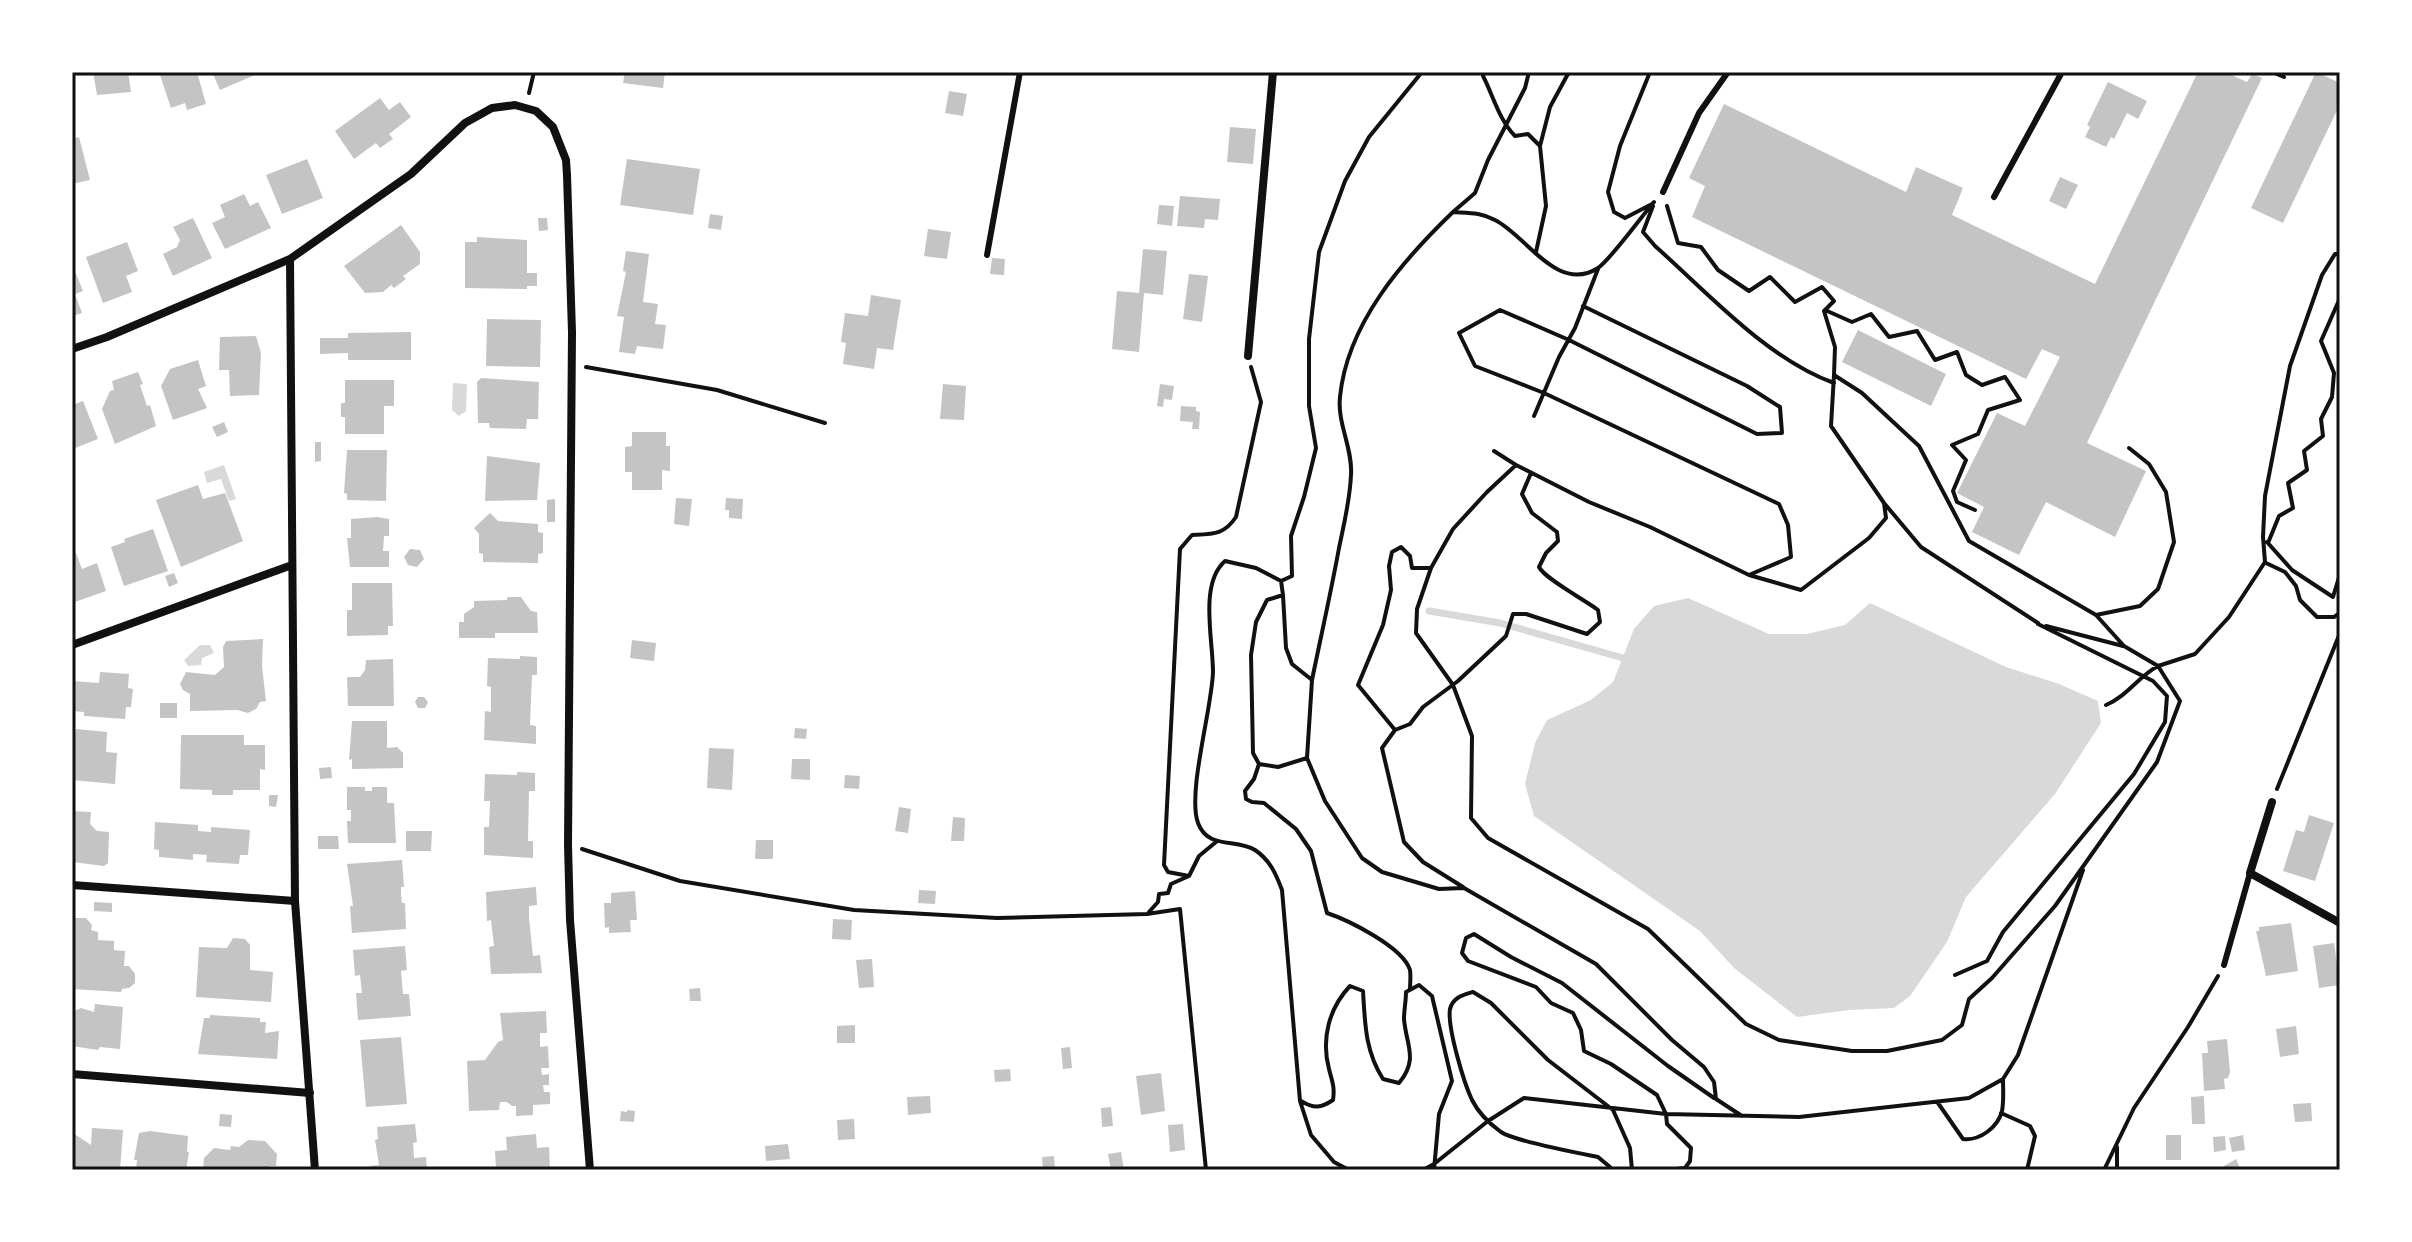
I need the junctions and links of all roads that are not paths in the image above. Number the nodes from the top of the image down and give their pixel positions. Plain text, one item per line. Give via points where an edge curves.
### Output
1 (1020, 72) edge
2 (1273, 72) edge
3 (1728, 72) edge
4 (2062, 72) edge
5 (1663, 192) road end
6 (1994, 197) dead end
7 (987, 255) dead end
8 (290, 259) junction
9 (72, 349) edge
10 (1248, 356) road end
11 (292, 565) junction
12 (72, 645) edge
13 (2272, 802) road end
14 (2250, 873) junction
15 (72, 885) edge
16 (295, 901) junction
17 (2340, 923) edge
18 (2224, 965) road end
19 (72, 1074) edge
20 (310, 1093) junction
21 (315, 1170) edge
22 (590, 1170) edge

1 - 7 lane
2 - 10 street
3 - 5 lane via 1699,113
4 - 6 lane
8 - 9 street
8 - 11 street
8 - 22 street via 411,174 465,123 492,108 515,105 536,111 553,127 567,175 572,365 568,845
11 - 12 street
11 - 16 street
13 - 14 street
14 - 17 street
14 - 18 lane
15 - 16 street
16 - 20 street
19 - 20 street
20 - 21 street

